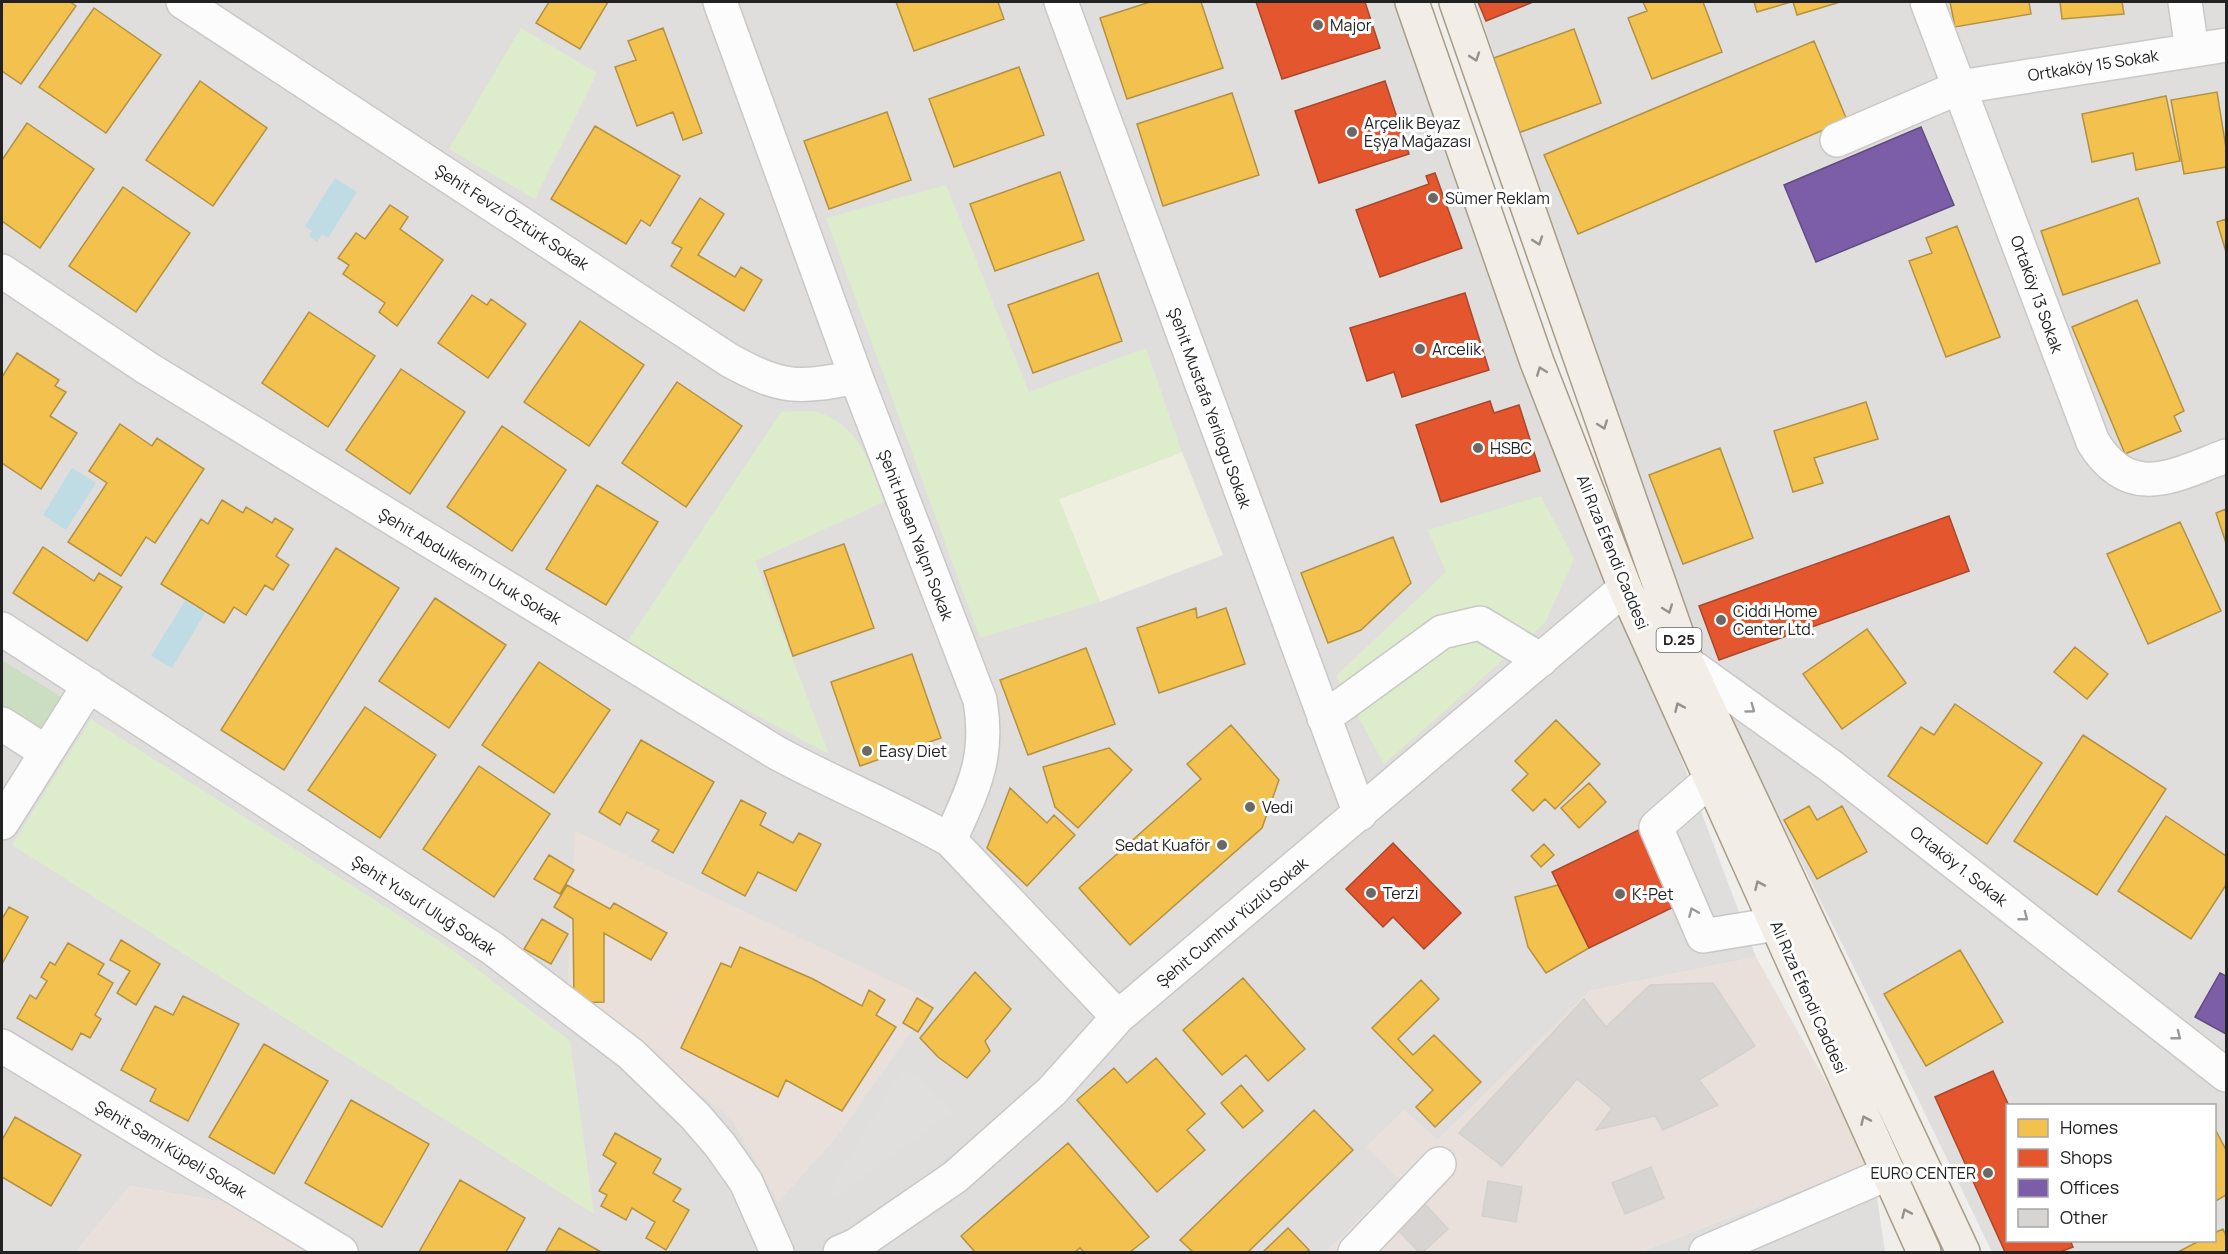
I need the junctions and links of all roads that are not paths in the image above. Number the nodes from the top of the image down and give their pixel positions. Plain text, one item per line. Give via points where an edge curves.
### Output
1 (183, 2) edge
2 (720, 2) edge
3 (1061, 2) edge
4 (1412, 2) edge
5 (1456, 2) edge
6 (1927, 2) edge
7 (2185, 2) edge
8 (2226, 45) edge
9 (2192, 50) junction
10 (1960, 87) junction
11 (1837, 140) dead end
12 (2, 271) edge
13 (856, 377) junction
14 (2226, 456) edge
15 (1625, 588) junction
16 (2, 629) edge
17 (1540, 660) junction
18 (1687, 663) junction
19 (88, 685) junction
20 (1324, 718) junction
21 (2, 724) edge
22 (46, 752) junction
23 (1711, 779) junction
24 (1360, 814) junction
25 (2, 823) edge
26 (950, 840) junction
27 (1776, 924) junction
28 (1119, 1017) junction
29 (2, 1046) edge
30 (2226, 1075) edge
31 (1439, 1164) dead end
32 (1888, 1173) junction
33 (341, 1252) edge
34 (777, 1252) edge
35 (840, 1252) edge
36 (1354, 1252) edge
37 (1706, 1252) edge
38 (1924, 1252) edge
39 (1963, 1252) edge

1 - 13 street, Şehit Fevzi Öztürk Sokak via 729,360 765,378 801,387
2 - 13 street, Şehit Hasan Yalçın Sokak
3 - 20 street, Şehit Mustafa Yerliogu Sokak
15 -> 4 main road, Ali Rıza Efendi Caddesi / D.25 via 1537,362
5 -> 18 main road, Ali Rıza Efendi Caddesi / D.25
6 - 10 street, Ortaköy 13 Sokak
7 - 9 street
8 - 9 street, Ortkaköy 15 Sokak
9 - 10 street, Ortkaköy 15 Sokak
10 - 11 street, Ortkaköy 15 Sokak
10 - 14 street, Ortaköy 13 Sokak via 2100,454 2112,468 2142,480 2172,476
12 - 26 street, Şehit Abdulkerim Uruk Sokak via 147,368 777,753
13 - 26 street, Şehit Hasan Yalçın Sokak via 980,700 984,724 979,774
15 - 17 street, Şehit Cumhur Yüzlü Sokak
23 -> 15 main road, Ali Rıza Efendi Caddesi / D.25
16 - 19 street, Şehit Yusuf Uluğ Sokak
17 - 20 street via 1480,623 1461,626 1442,632
17 - 24 street, Şehit Cumhur Yüzlü Sokak
18 -> 30 street, Ortaköy 1. Sokak via 1832,767
18 - 39 main road, Ali Rıza Efendi Caddesi / D.25
19 - 22 street
19 - 34 street, Şehit Yusuf Uluğ Sokak via 492,948 631,1054 720,1145 746,1182
20 - 24 street, Şehit Mustafa Yerliogu Sokak
21 - 22 street
22 - 25 street
27 -> 23 main road, Ali Rıza Efendi Caddesi / D.25
27 -> 23 street via 1703,936 1656,827
24 - 28 street, Şehit Cumhur Yüzlü Sokak
26 - 28 street
32 -> 27 main road, Ali Rıza Efendi Caddesi / D.25
28 - 35 street, Şehit Cumhur Yüzlü Sokak via 1052,1091 955,1177
29 - 33 street, Şehit Sami Küpeli Sokak
31 - 36 street
32 - 37 street
38 -> 32 main road, Ali Rıza Efendi Caddesi / D.25

